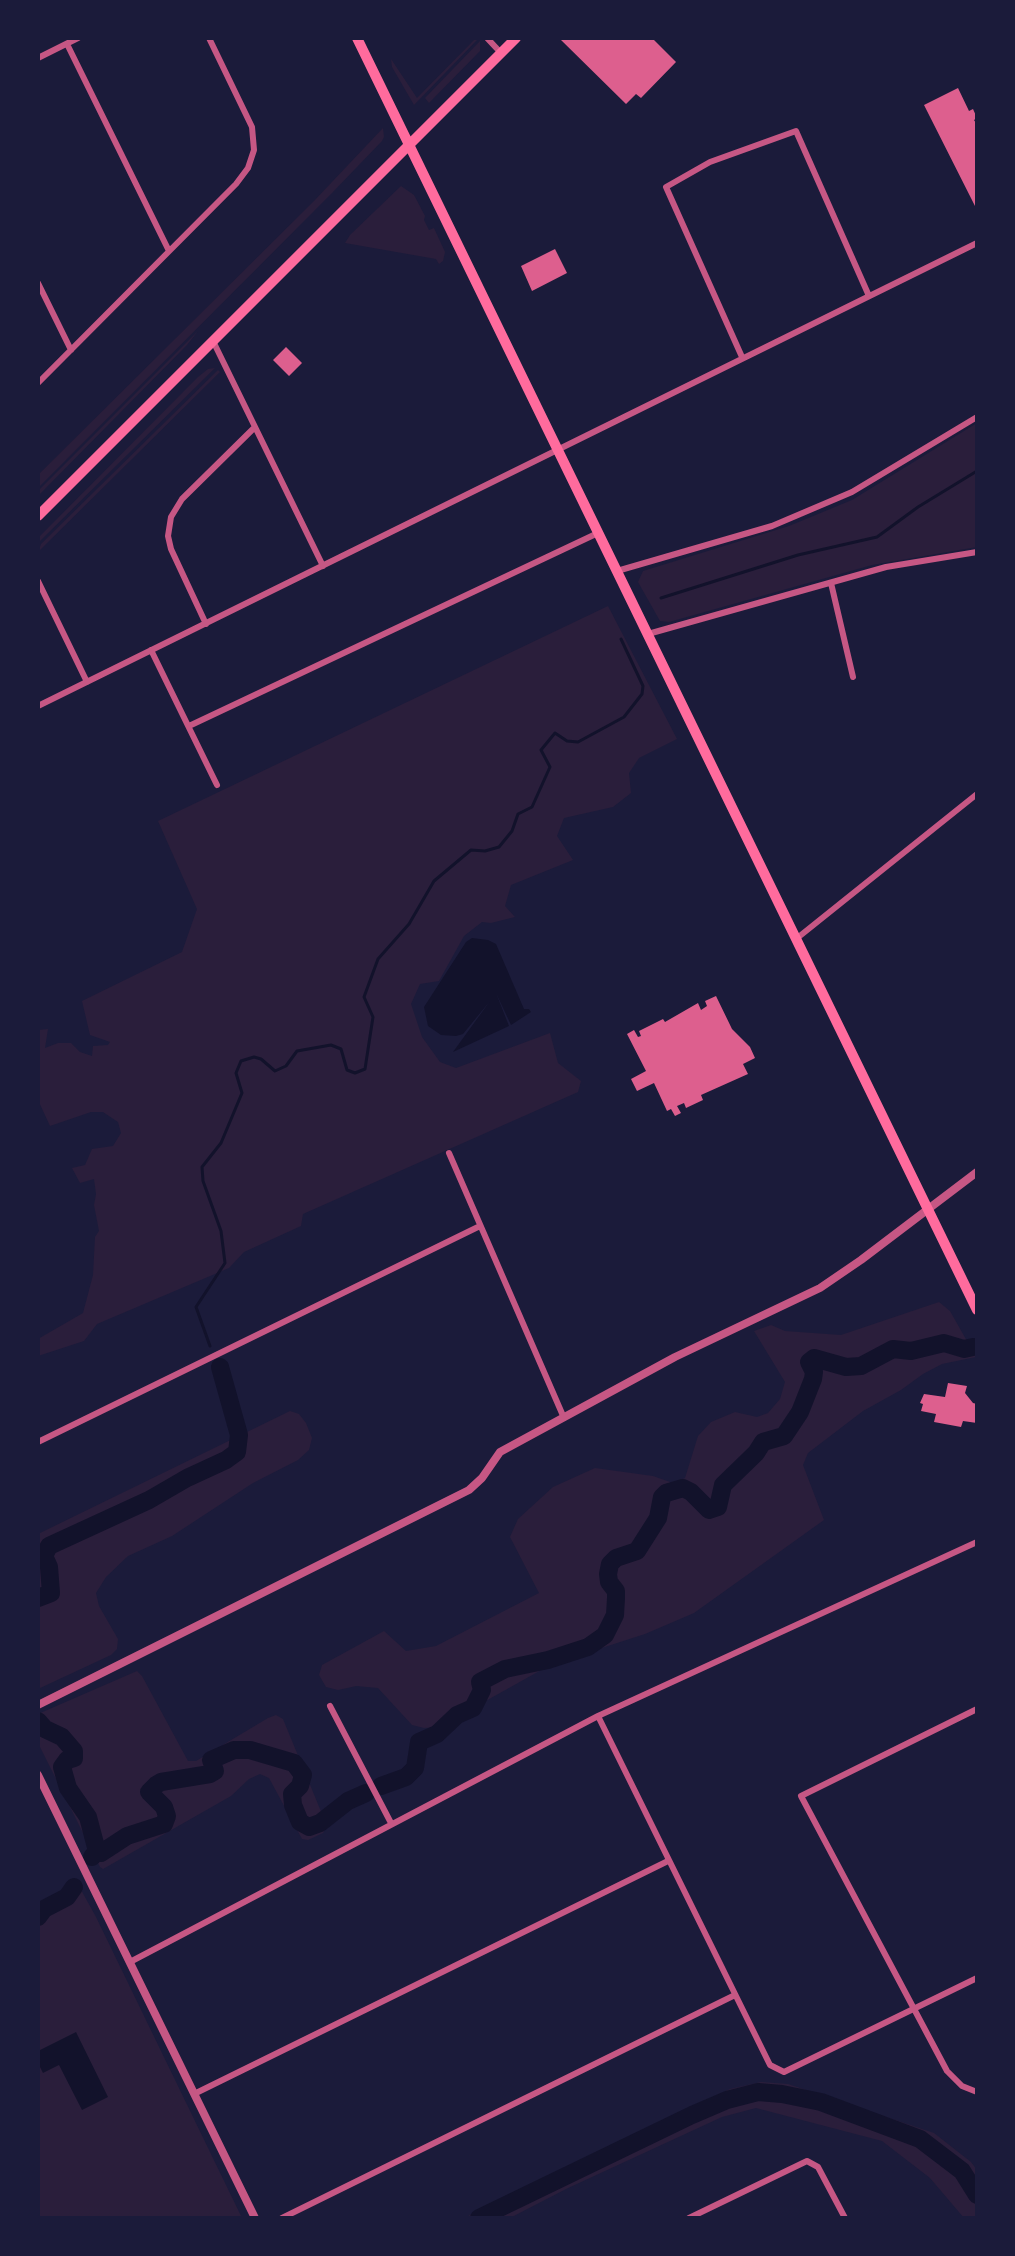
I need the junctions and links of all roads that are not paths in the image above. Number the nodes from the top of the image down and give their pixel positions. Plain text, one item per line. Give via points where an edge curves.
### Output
1 (78, 38) edge
2 (209, 38) edge
3 (357, 38) edge
4 (487, 38) edge
5 (516, 38) edge
6 (67, 44) junction
7 (501, 53) junction
8 (38, 58) edge
9 (409, 145) junction
10 (977, 243) edge
11 (169, 251) junction
12 (38, 283) edge
13 (869, 296) junction
14 (213, 341) junction
15 (71, 350) junction
16 (742, 357) junction
17 (38, 383) edge
18 (977, 417) edge
19 (255, 427) junction
20 (557, 450) junction
21 (38, 516) edge
22 (598, 533) junction
23 (977, 552) edge
24 (323, 566) junction
25 (617, 571) junction
26 (38, 581) edge
27 (831, 583) junction
28 (206, 624) junction
29 (648, 634) junction
30 (151, 650) junction
31 (853, 677) dead end
32 (87, 682) junction
33 (38, 706) edge
34 (189, 726) junction
35 (217, 785) dead end
36 (977, 794) edge
37 (796, 939) junction
38 (449, 1153) dead end
39 (977, 1172) edge
40 (928, 1209) junction
41 (480, 1226) junction
42 (977, 1310) edge
43 (564, 1418) junction
44 (38, 1442) edge
45 (977, 1542) edge
46 (38, 1705) edge
47 (330, 1706) dead end
48 (977, 1709) edge
49 (598, 1716) junction
50 (38, 1775) edge
51 (391, 1823) junction
52 (668, 1861) junction
53 (130, 1962) junction
54 (977, 1978) edge
55 (735, 1995) junction
56 (914, 2009) junction
57 (977, 2092) edge
58 (194, 2094) junction
59 (255, 2218) edge
60 (282, 2218) edge
61 (689, 2218) edge
62 (845, 2218) edge

1 - 6 street
2 - 11 street via 247,115 254,150 242,177
3 - 9 main road
4 - 7 street
5 - 7 main road
6 - 8 street
6 - 11 street
7 - 9 main road
9 - 14 main road
9 - 20 main road
10 - 13 street
11 - 15 street
12 - 15 street
13 - 16 street
13 - 16 street via 796,131 710,162 666,187
14 - 19 street
14 - 21 main road
15 - 17 street
16 - 20 street
18 - 25 street via 852,492 772,526
19 - 24 street
19 - 28 street via 182,499 169,525 174,559
20 - 22 main road
20 - 24 street
22 - 25 main road
22 - 34 street
23 - 27 street via 886,567
24 - 28 street
25 - 29 main road
26 - 32 street
27 - 29 street
27 - 31 street
28 - 30 street
29 - 37 main road
30 - 32 street
30 - 34 street
32 - 33 street
34 - 35 street
36 - 37 street
37 - 40 main road
38 - 41 street
39 - 40 street
40 - 42 main road
40 - 43 street via 820,1288 675,1357
41 - 43 street
41 - 44 street
43 - 46 street via 500,1452 482,1478 459,1495
45 - 49 street
47 - 51 street
48 - 56 street via 801,1796
49 - 51 street
49 - 52 street
50 - 53 street
51 - 53 street
52 - 55 street
52 - 58 street
53 - 58 street
54 - 56 street
55 - 56 street via 770,2065 784,2072
55 - 60 street
56 - 57 street via 947,2071
58 - 59 street
61 - 62 street via 803,2162 818,2167

